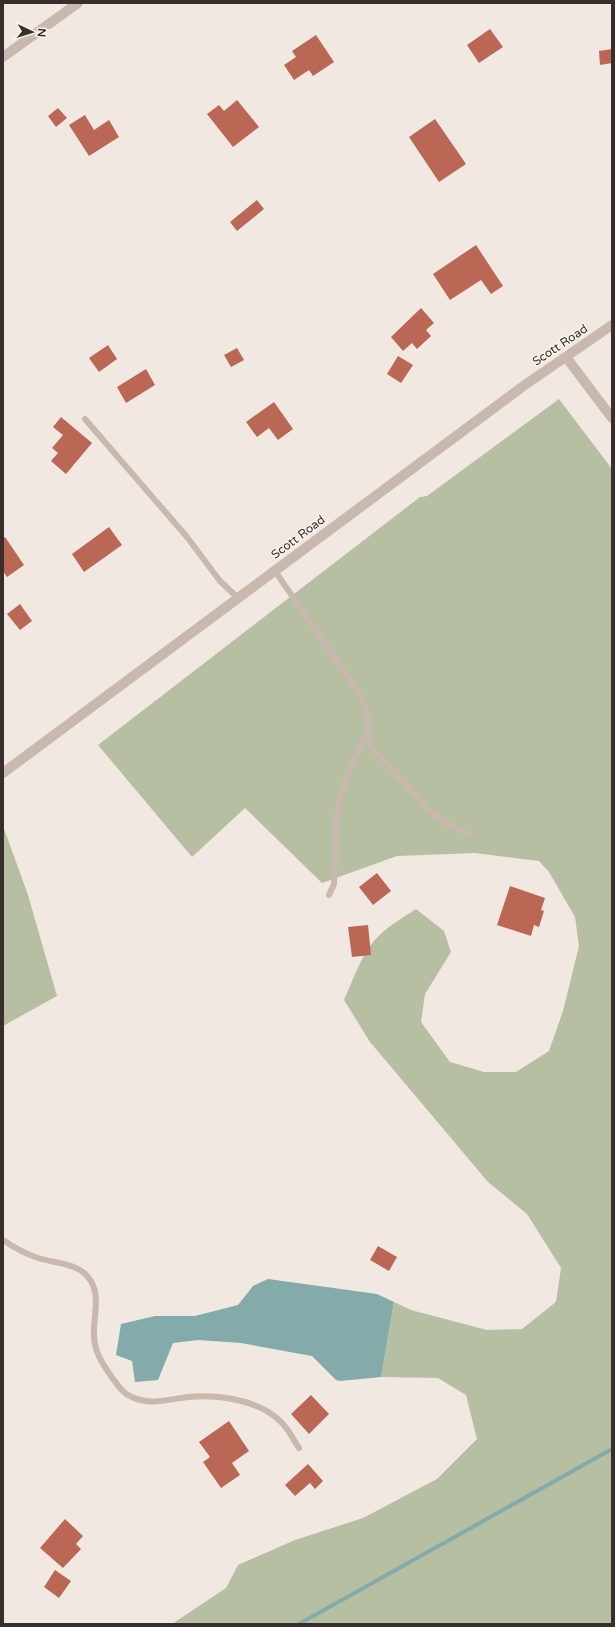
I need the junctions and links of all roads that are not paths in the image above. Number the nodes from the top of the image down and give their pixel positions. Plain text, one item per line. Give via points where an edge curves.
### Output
1 (78, 3) edge
2 (3, 57) edge
3 (612, 325) edge
4 (566, 357) junction
5 (612, 418) edge
6 (85, 419) dead end
7 (275, 571) junction
8 (238, 598) junction
9 (368, 730) junction
10 (3, 774) edge
11 (470, 834) dead end
12 (329, 895) dead end
13 (3, 1240) edge
14 (299, 1448) dead end

1 - 2 street
3 - 4 street, Scott Road
4 - 5 street
4 - 7 street, Scott Road
6 - 8 lane via 187,537 220,581
7 - 8 street, Scott Road
7 - 9 lane via 361,696 369,719
8 - 10 street, Scott Road
9 - 11 lane via 370,744 377,754 427,809 447,824
9 - 12 lane via 340,797 336,822 334,884
13 - 14 lane via 20,1251 74,1267 88,1276 94,1286 96,1297 96,1350 101,1361 126,1394 145,1402 211,1397 258,1406 282,1422

